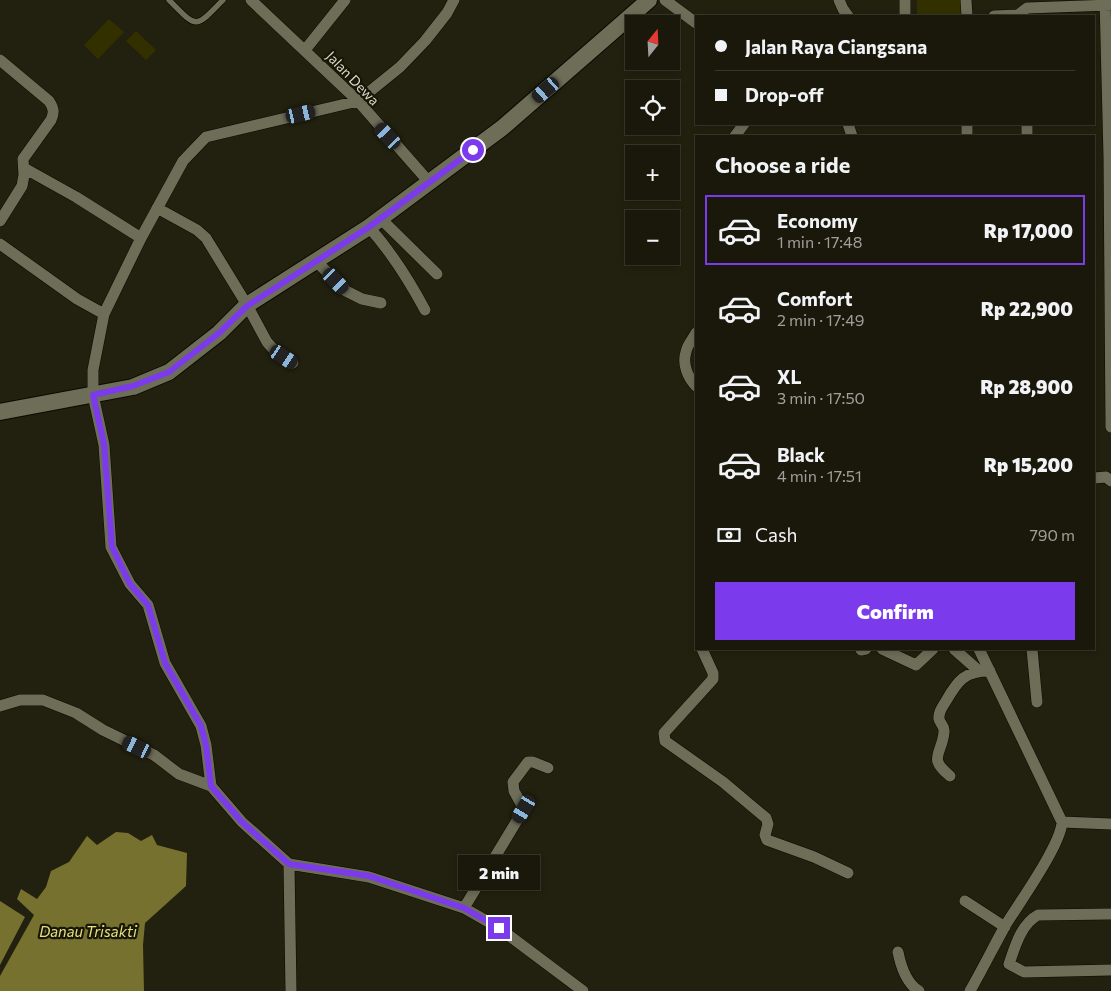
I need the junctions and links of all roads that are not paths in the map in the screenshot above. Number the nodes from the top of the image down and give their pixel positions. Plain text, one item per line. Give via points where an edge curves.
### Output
1 (168, 0) edge
2 (223, 0) edge
3 (251, 0) edge
4 (345, 0) edge
5 (454, 0) edge
6 (649, 0) edge
7 (665, 0) edge
8 (838, 0) edge
9 (905, 0) edge
10 (966, 0) edge
11 (1107, 3) edge
12 (1024, 11) edge
13 (847, 15) edge
14 (905, 15) edge
15 (967, 15) edge
16 (1000, 15) edge
17 (1103, 21) edge
18 (695, 22) edge
19 (305, 50) junction
20 (0, 60) edge
21 (358, 101) junction
22 (1110, 141) edge
23 (1110, 157) edge
24 (24, 168) junction
25 (429, 182) junction
26 (157, 208) junction
27 (0, 221) edge
28 (375, 223) junction
29 (141, 238) junction
30 (0, 244) edge
31 (316, 261) junction
32 (437, 274) dead end
33 (381, 303) dead end
34 (247, 306) junction
35 (425, 310) dead end
36 (104, 314) junction
37 (695, 335) edge
38 (293, 363) dead end
39 (695, 385) edge
40 (93, 395) junction
41 (0, 412) edge
42 (1111, 427) edge
43 (1109, 477) edge
44 (1095, 478) edge
45 (702, 650) edge
46 (884, 650) edge
47 (932, 650) edge
48 (955, 650) edge
49 (979, 650) edge
50 (1032, 650) edge
51 (984, 671) junction
52 (1037, 702) dead end
53 (0, 706) edge
54 (548, 768) dead end
55 (950, 776) dead end
56 (211, 786) junction
57 (1062, 822) junction
58 (1111, 824) edge
59 (289, 864) junction
60 (848, 873) dead end
61 (965, 901) dead end
62 (464, 908) junction
63 (1111, 914) edge
64 (1005, 928) junction
65 (898, 952) dead end
66 (1111, 970) edge
67 (291, 991) edge
68 (583, 991) edge
69 (919, 991) edge
70 (970, 991) edge

1 - 2 lane via 196,23 203,21
3 - 19 street, Jalan Dewa
4 - 19 street
5 - 21 street via 448,13 413,54
6 - 25 main road via 502,128
7 - 18 street
8 - 13 street
9 - 14 street
10 - 15 street
11 - 12 street
11 - 17 street
12 - 16 street
17 - 22 street
19 - 21 street, Jalan Dewa
20 - 24 street via 49,101 54,112 23,159
21 - 25 street, Jalan Dewa
21 - 26 street via 206,136 183,161
22 - 23 street
23 - 42 street
24 - 27 street via 22,186
24 - 29 street
25 - 28 main road
26 - 29 street
26 - 34 street via 206,238
28 - 31 main road
28 - 32 street
28 - 35 street via 382,241
29 - 36 street
30 - 36 street via 77,299
31 - 33 street via 346,291
31 - 34 main road
34 - 38 street via 267,342
34 - 40 main road via 219,333 169,372 133,386
36 - 40 street via 93,370
37 - 39 street via 686,351 685,366
40 - 41 main road
40 - 56 street via 104,444 112,547 130,584 148,605 165,663 201,726
43 - 44 street
45 - 60 street via 713,679 664,733 666,741 766,818 767,840
46 - 47 street via 916,665
48 - 51 street
49 - 51 street
50 - 52 street
51 - 55 street via 958,680 940,712 939,719 945,728 936,755 937,763
51 - 57 street
53 - 56 street via 20,700 43,700 76,713 154,755 179,774
54 - 62 street via 528,762 515,779 513,788 524,809
56 - 59 street via 242,822
57 - 58 street
57 - 64 street via 1062,831 1054,847
59 - 62 street via 369,876
59 - 67 street
61 - 64 street
62 - 68 street via 499,928
63 - 66 street via 1038,915 1030,919 1016,943 1009,964 1024,972
64 - 70 street
65 - 69 street via 904,974

